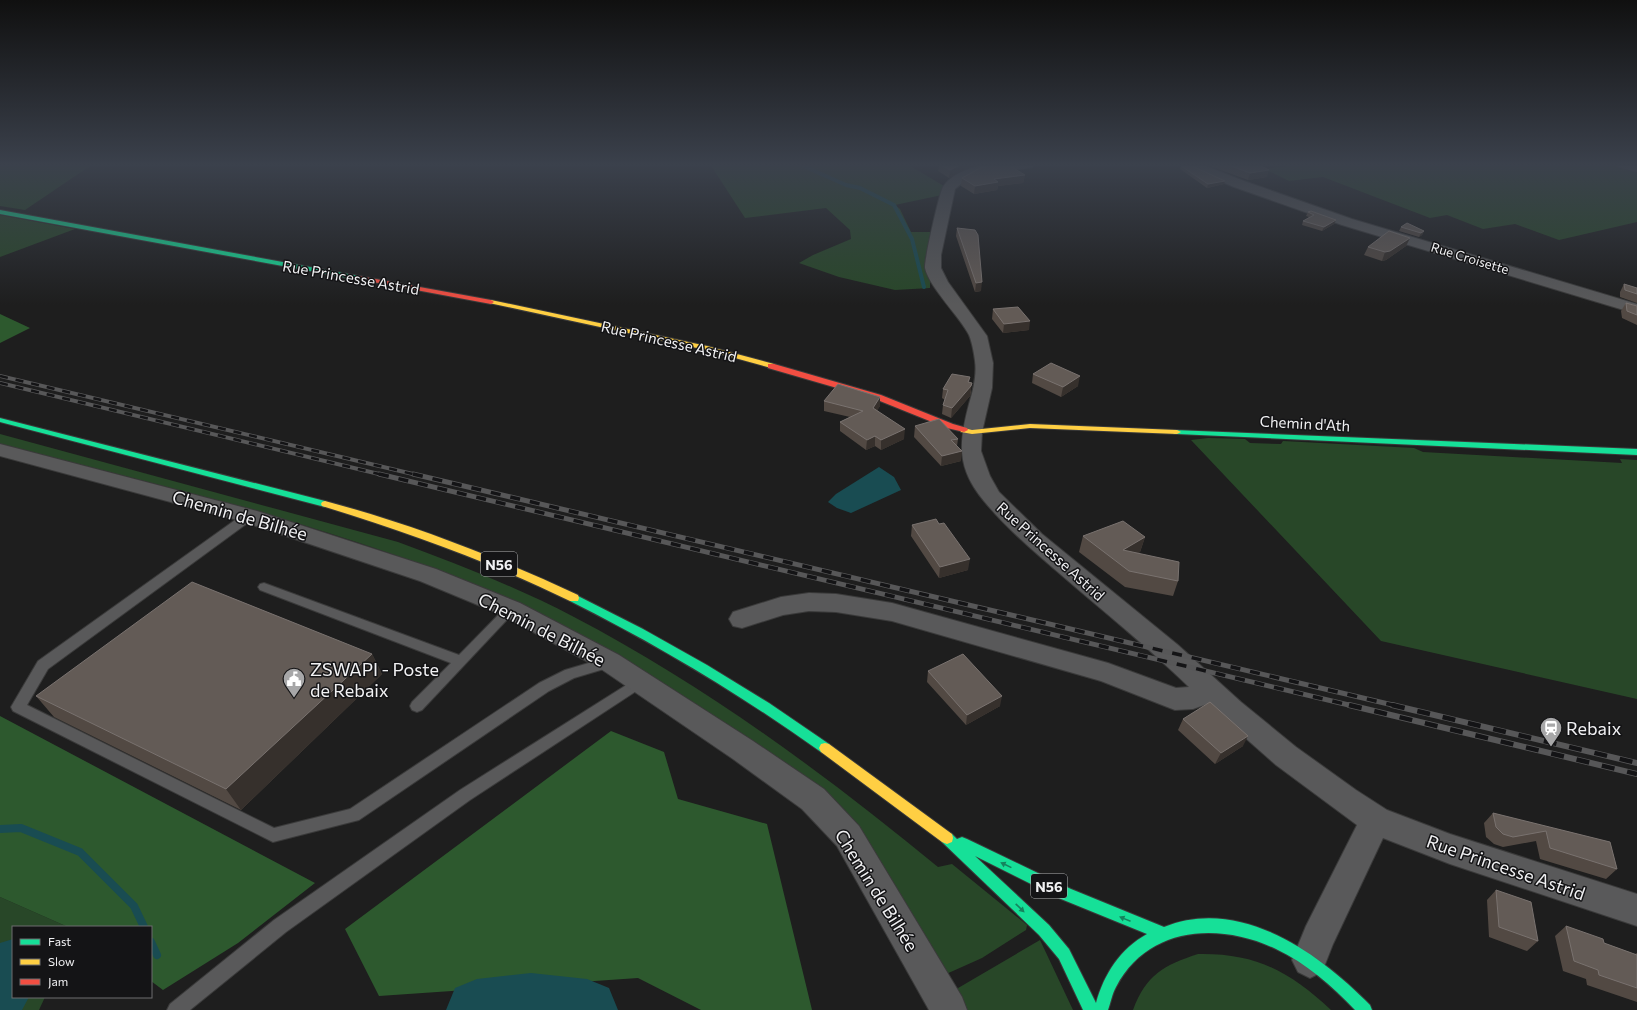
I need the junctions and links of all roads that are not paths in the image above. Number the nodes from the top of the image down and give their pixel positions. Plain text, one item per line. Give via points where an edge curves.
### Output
1 (944, 211) edge
2 (1316, 211) edge
3 (0, 212) edge
4 (1637, 309) edge
5 (0, 420) edge
6 (972, 432) junction
7 (0, 450) edge
8 (1637, 452) edge
9 (249, 516) junction
10 (264, 587) dead end
11 (510, 609) junction
12 (742, 619) dead end
13 (461, 661) junction
14 (610, 662) junction
15 (639, 682) junction
16 (1211, 692) junction
17 (418, 706) dead end
18 (1376, 820) junction
19 (941, 833) junction
20 (1637, 910) edge
21 (1161, 933) junction
22 (1310, 960) junction
23 (176, 1010) edge
24 (949, 1010) edge
25 (1091, 1010) edge
26 (1101, 1010) edge
27 (1365, 1010) edge

1 - 6 street via 933,268 978,336 984,363 983,388
2 - 4 street, Rue Croisette
3 - 6 main road, Rue Princesse Astrid via 535,310 699,347 878,397 950,426
5 - 19 main road, N56 via 297,496 455,546 531,577 627,624 704,668 802,732
6 - 8 main road, Chemin d'Ath via 1030,426
6 - 16 street, Rue Princesse Astrid via 971,451 979,476 991,496 1034,539 1169,652
7 - 9 street, Chemin de Bilhée
9 - 11 street, Chemin de Bilhée via 428,575
9 - 14 lane via 43,665 18,707 273,836 354,815 544,687 570,674
10 - 13 lane
11 - 13 lane
11 - 14 street, Chemin de Bilhée
12 - 16 street via 781,606 809,602 836,603 892,612 1046,655 1108,673 1175,699 1193,698
13 - 17 lane
14 - 15 street, Chemin de Bilhée
15 - 23 lane via 465,795 286,921
15 - 24 street, Chemin de Bilhée via 813,799 848,836
16 - 18 street, Rue Princesse Astrid via 1286,756
18 - 20 street, Rue Princesse Astrid via 1450,849
18 - 22 street via 1321,931
21 -> 19 main road, N56 via 1066,894
19 -> 25 main road, N56 via 1044,930 1064,954
21 - 22 main road via 1194,925 1232,927 1271,939
21 - 26 main road via 1137,947 1118,966 1104,992
22 - 27 main road via 1349,992

